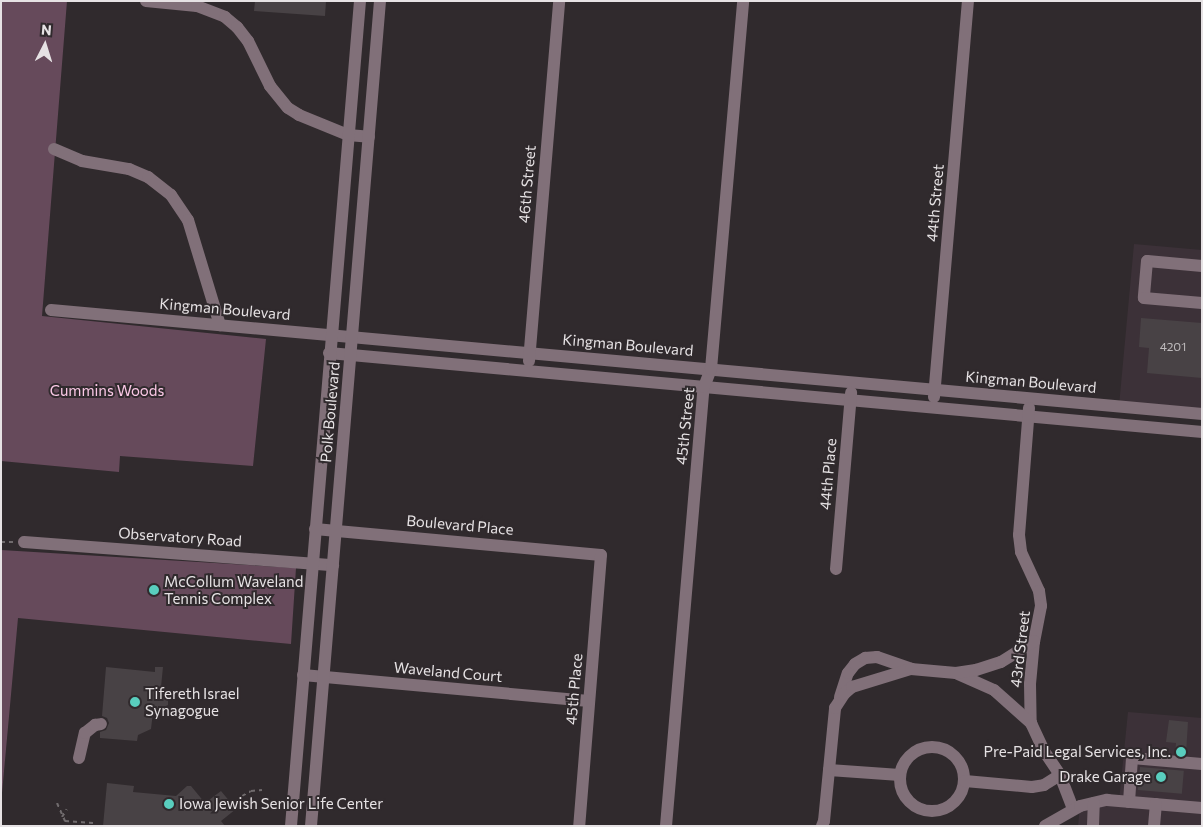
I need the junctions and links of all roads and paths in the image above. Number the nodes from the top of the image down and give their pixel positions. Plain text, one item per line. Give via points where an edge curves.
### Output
1 (146, 1) edge
2 (360, 1) edge
3 (380, 1) edge
4 (559, 1) edge
5 (743, 1) edge
6 (968, 1) edge
7 (348, 135) junction
8 (369, 137) junction
9 (54, 149) dead end
10 (1202, 266) edge
11 (1202, 303) edge
12 (51, 310) dead end
13 (220, 325) junction
14 (331, 335) junction
15 (352, 337) junction
16 (330, 353) junction
17 (529, 353) junction
18 (351, 354) junction
19 (710, 369) junction
20 (528, 370) junction
21 (852, 382) junction
22 (704, 386) junction
23 (935, 390) junction
24 (1030, 398) junction
25 (851, 400) junction
26 (934, 407) junction
27 (1202, 414) edge
28 (1028, 416) junction
29 (1202, 432) edge
30 (315, 529) junction
31 (336, 530) junction
32 (24, 542) dead end
33 (601, 555) joint
34 (312, 563) junction
35 (334, 565) junction
36 (836, 569) dead end
37 (1034, 642) junction
38 (911, 669) junction
39 (956, 673) junction
40 (304, 675) junction
41 (324, 677) junction
42 (589, 701) junction
43 (838, 701) junction
44 (1031, 723) junction
45 (101, 724) dead end
46 (79, 758) dead end
47 (1202, 764) edge
48 (829, 770) junction
49 (900, 775) junction
50 (1060, 775) junction
51 (965, 781) junction
52 (262, 790) dead end
53 (242, 796) dead end
54 (1129, 802) junction
55 (57, 803) dead end
56 (1094, 803) junction
57 (1156, 804) junction
58 (1202, 808) edge
59 (1073, 809) junction
60 (67, 810) dead end
61 (62, 817) junction
62 (94, 823) dead end
63 (824, 824) edge
64 (291, 826) edge
65 (311, 826) edge
66 (579, 826) edge
67 (666, 826) edge
68 (1045, 826) edge
69 (1093, 826) edge
70 (1154, 826) edge

1 - 7 street via 197,6 225,17 248,41 270,86 288,108
2 - 7 street, Polk Boulevard
3 - 8 street, Polk Boulevard
4 - 17 street, 46th Street
5 - 19 street, 45th Street
6 - 23 street, 44th Street
7 - 8 street
7 - 14 street, Polk Boulevard
8 - 15 street, Polk Boulevard
9 - 13 street via 82,161 130,169 157,183 171,195 188,220
10 - 11 street via 1148,261 1144,298
12 - 13 street, Kingman Boulevard
13 - 14 street, Kingman Boulevard
14 - 15 street, Kingman Boulevard
14 - 16 street, Polk Boulevard
15 - 17 street, Kingman Boulevard
15 - 18 street, Polk Boulevard
16 - 18 street
16 - 30 street, Polk Boulevard
17 - 19 street, Kingman Boulevard
17 - 20 street, 46th Street
18 - 20 street
18 - 31 street, Polk Boulevard
19 - 21 street, Kingman Boulevard
19 - 22 street, 45th Street
20 - 22 street
21 - 23 street, Kingman Boulevard
21 - 25 street, 44th Place
22 - 25 street
22 - 67 street, 45th Street
23 - 24 street, Kingman Boulevard
23 - 26 street, 44th Street
24 - 27 street, Kingman Boulevard
24 - 28 street, 43rd Street
25 - 26 street
25 - 36 street, 44th Place
26 - 28 street
28 - 29 street
28 - 37 street, 43rd Street via 1019,535 1021,552 1041,606
30 - 31 street, Boulevard Place
30 - 34 street, Polk Boulevard
31 - 33 street, Boulevard Place
31 - 35 street, Polk Boulevard
32 - 34 street, Observatory Road
33 - 42 street, 45th Place
34 - 35 street, Observatory Road
34 - 40 street, Polk Boulevard
35 - 41 street, Polk Boulevard
37 - 39 street via 1001,662
37 - 44 street, 43rd Street
38 - 39 street
38 - 43 street via 852,687
38 - 43 street via 877,657 865,658 848,673
39 - 44 street via 994,690
40 - 41 street, Waveland Court
40 - 64 street, Polk Boulevard
41 - 42 street, Waveland Court
41 - 65 street, Polk Boulevard
42 - 66 street, 45th Place
43 - 48 street
44 - 50 street, 43rd Street
45 - 46 street via 85,733
47 - 54 street via 1132,758
48 - 49 street
48 - 63 street
49 - 51 street via 905,760 916,751 936,747 953,754 960,762
49 - 51 street via 902,791 908,801 926,811 946,808 954,803
50 - 51 street via 1044,785 1032,787
50 - 59 street, 43rd Street
52 - 53 path
54 - 56 street via 1106,800
54 - 57 street
55 - 61 path
56 - 59 street
56 - 69 street
57 - 58 street
57 - 70 street
59 - 68 street
60 - 61 path
61 - 62 path via 68,822

